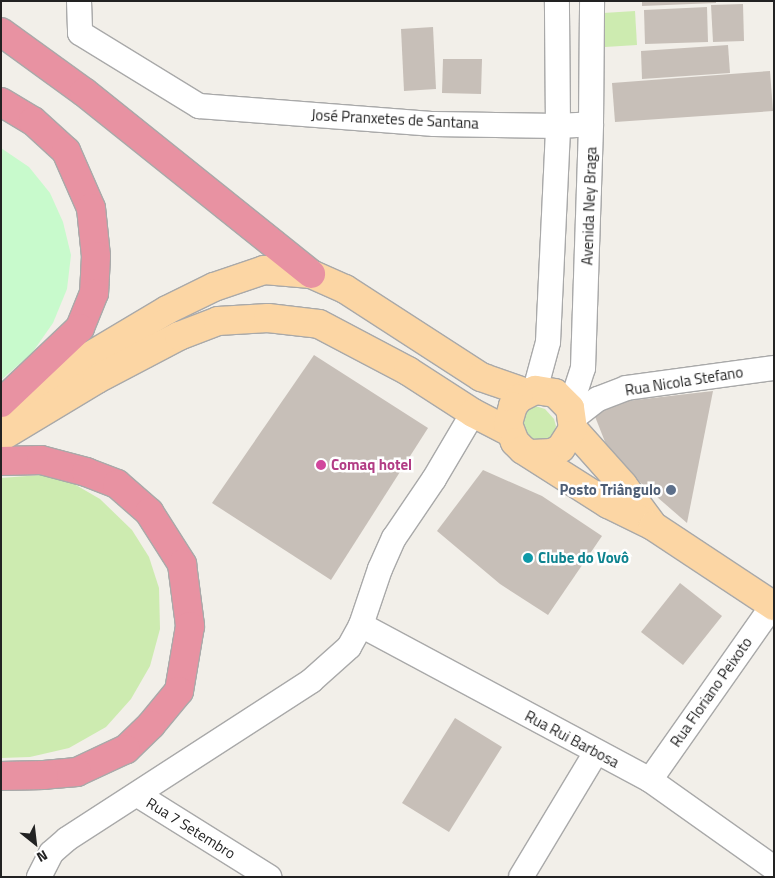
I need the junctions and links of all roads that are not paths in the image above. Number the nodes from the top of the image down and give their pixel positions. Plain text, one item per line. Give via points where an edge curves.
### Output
1 (79, 1) edge
2 (557, 1) edge
3 (592, 1) edge
4 (1, 32) edge
5 (1, 102) edge
6 (591, 124) junction
7 (558, 126) junction
8 (311, 274) junction
9 (774, 368) edge
10 (531, 392) junction
11 (1, 403) edge
12 (1, 413) edge
13 (473, 413) junction
14 (572, 419) junction
15 (510, 432) junction
16 (1, 437) edge
17 (532, 454) junction
18 (1, 461) edge
19 (653, 526) junction
20 (773, 605) edge
21 (361, 625) junction
22 (596, 752) junction
23 (1, 776) edge
24 (650, 780) junction
25 (138, 795) junction
26 (774, 868) edge
27 (40, 877) edge
28 (269, 877) edge
29 (521, 877) edge

1 - 7 street, José Pranxetes de Santana via 80,34 199,106 434,124
2 - 7 street
3 - 6 street, Avenida Ney Braga
4 - 8 highway via 84,92
5 - 11 highway via 32,121 66,150 91,208 96,256 94,293 80,328
6 - 7 street, José Pranxetes de Santana
6 - 14 street, Avenida Ney Braga via 583,368
7 - 10 street via 548,342
8 - 10 main road via 345,289 481,377
8 - 12 main road via 264,270 214,287 167,310 74,365
9 - 14 street, Rua Nicola Stefano via 626,388 598,399
10 - 14 main road via 555,393
10 - 15 main road via 513,406 508,424
13 - 15 main road
13 - 16 main road via 408,371 319,324 268,318 218,321 179,336 97,379
13 - 21 street via 394,538
14 - 17 main road via 561,448 552,453
14 - 19 main road
15 - 17 main road via 522,450
17 - 19 main road via 608,504
18 - 23 highway via 41,460 117,484 149,512 182,564 190,626 179,691 126,749 77,772
19 - 20 main road
20 - 24 street, Rua Floriano Peixoto
21 - 22 street, Rua Rui Barbosa
21 - 25 street via 350,647 311,681
22 - 24 street, Rua Rui Barbosa
22 - 29 street
24 - 26 street, Rua Rui Barbosa
25 - 27 street via 51,852
25 - 28 street, Rua 7 Setembro

